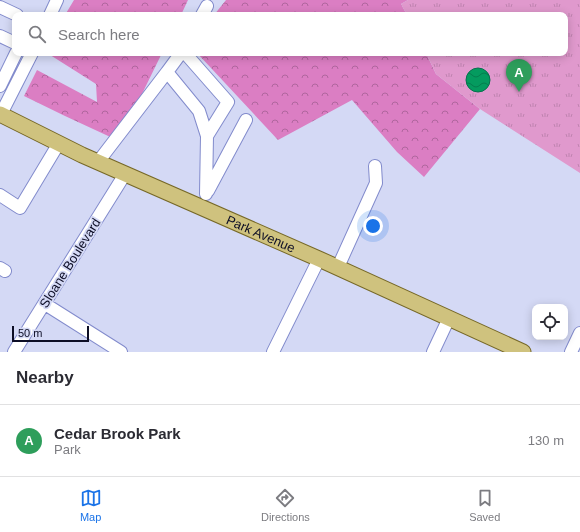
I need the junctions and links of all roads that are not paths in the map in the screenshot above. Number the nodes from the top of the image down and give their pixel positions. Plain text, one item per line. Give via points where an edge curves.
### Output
1 (57, 0) edge
2 (0, 7) edge
3 (51, 12) edge
4 (12, 13) edge
5 (0, 36) edge
6 (12, 42) edge
7 (15, 56) edge
8 (30, 56) edge
9 (179, 56) edge
10 (188, 56) edge
11 (167, 72) junction
12 (0, 86) edge
13 (0, 114) edge
14 (246, 120) dead end
15 (207, 136) junction
16 (59, 143) junction
17 (98, 162) junction
18 (375, 166) dead end
19 (125, 174) junction
20 (0, 195) edge
21 (204, 201) junction
22 (319, 259) junction
23 (338, 267) junction
24 (45, 304) junction
25 (449, 318) junction
26 (580, 333) edge
27 (14, 352) edge
28 (121, 352) edge
29 (273, 352) edge
30 (433, 352) edge
31 (523, 352) edge
32 (571, 352) edge

1 - 3 street
2 - 4 street
5 - 6 street
7 - 12 street
8 - 13 street
9 - 11 street
10 - 15 street via 228,102
11 - 15 street via 200,111
11 - 17 street
13 - 16 main road, Park Avenue
14 - 21 street
15 - 21 street
16 - 17 main road, Park Avenue
16 - 20 street via 20,208
17 - 19 main road, Park Avenue
18 - 23 street via 376,183
19 - 21 main road, Park Avenue
19 - 24 street, Sloane Boulevard
21 - 22 main road, Park Avenue
22 - 23 main road, Park Avenue
22 - 29 street
23 - 25 main road, Park Avenue
24 - 27 street, Sloane Boulevard
24 - 28 street
25 - 30 street
25 - 31 main road, Park Avenue
26 - 32 street

